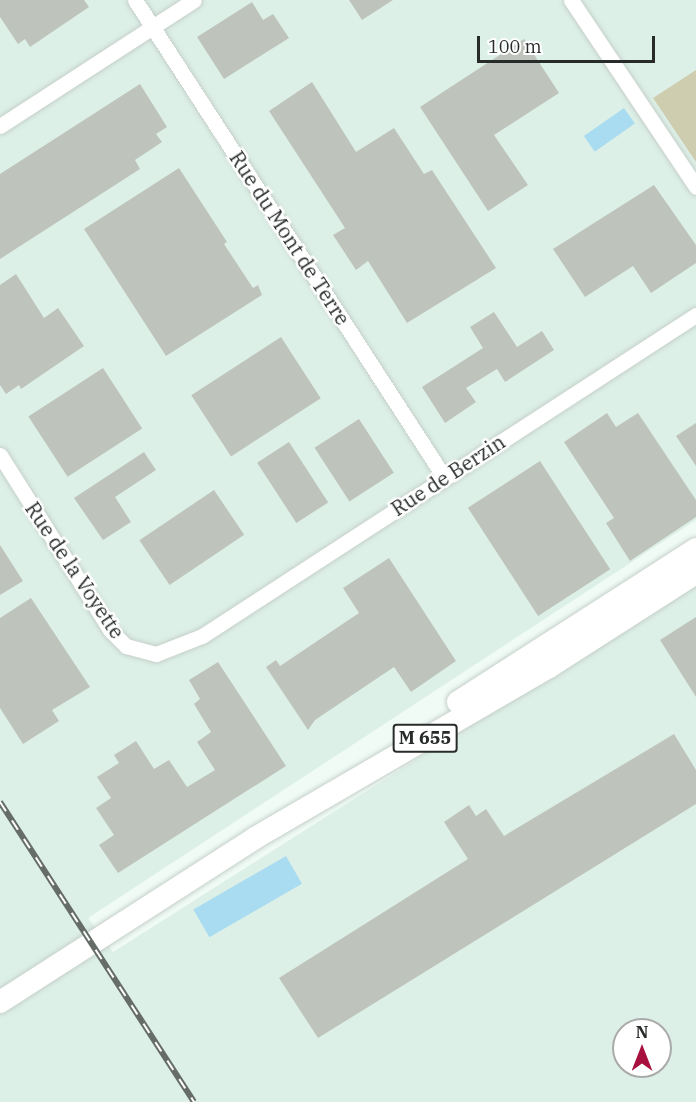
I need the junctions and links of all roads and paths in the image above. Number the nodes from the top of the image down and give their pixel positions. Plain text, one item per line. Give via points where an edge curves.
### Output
1 (135, 0) edge
2 (194, 0) edge
3 (571, 0) edge
4 (152, 27) junction
5 (0, 126) edge
6 (696, 187) edge
7 (696, 315) edge
8 (0, 455) edge
9 (444, 477) junction
10 (696, 549) edge
11 (696, 573) edge
12 (202, 636) joint
13 (255, 838) junction
14 (0, 1002) edge

1 - 4 street, Rue du Mont de Terre
2 - 4 street
3 - 6 street
4 - 5 street
4 - 9 street, Rue du Mont de Terre
7 - 9 street, Rue de Berzin
8 - 12 street, Rue de la Voyette via 110,630 126,646 156,654
9 - 12 street, Rue de Berzin
10 - 13 main road, M 655
11 - 13 main road, M 655 via 549,667
13 - 14 main road, M 655

